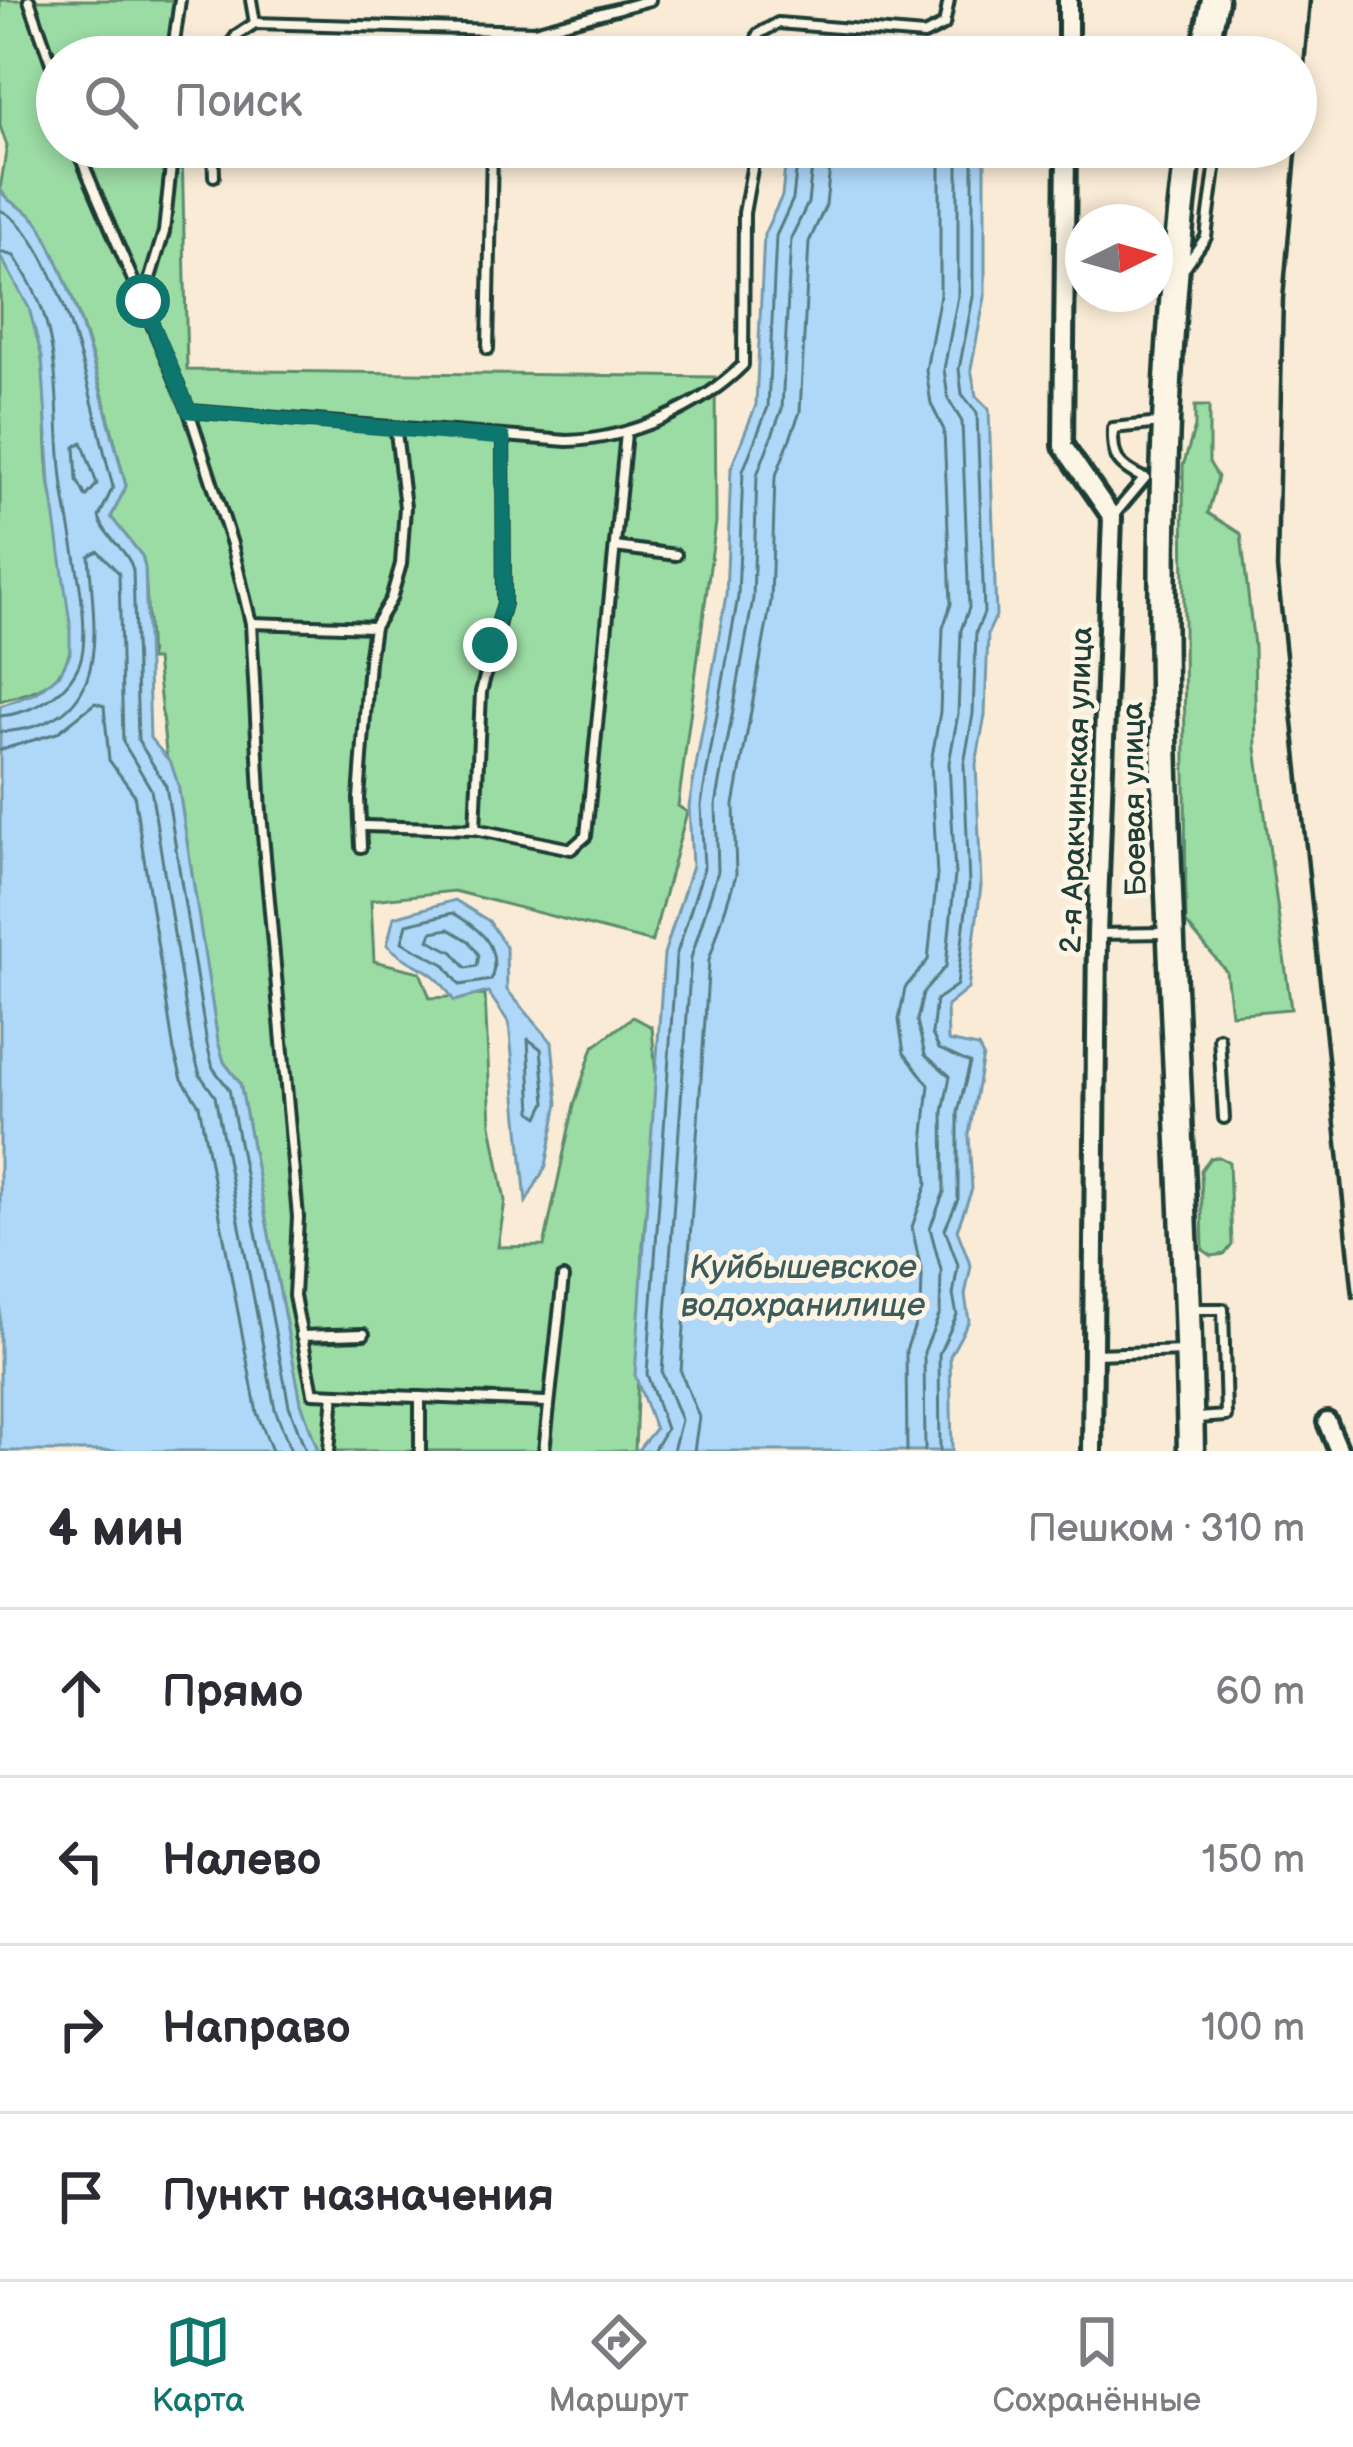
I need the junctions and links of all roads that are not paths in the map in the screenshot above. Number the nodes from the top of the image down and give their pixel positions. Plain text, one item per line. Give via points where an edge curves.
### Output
1 (29, 0) edge
2 (180, 0) edge
3 (251, 0) edge
4 (650, 0) edge
5 (949, 0) edge
6 (1068, 0) edge
7 (1215, 0) edge
8 (255, 23) junction
9 (491, 30) junction
10 (42, 36) edge
11 (175, 36) edge
12 (235, 36) edge
13 (491, 36) edge
14 (758, 36) edge
15 (1068, 36) edge
16 (1207, 36) edge
17 (85, 168) edge
18 (171, 168) edge
19 (214, 168) edge
20 (492, 168) edge
21 (753, 168) edge
22 (1066, 168) edge
23 (1186, 168) edge
24 (1215, 168) edge
25 (214, 176) dead end
26 (1173, 266) edge
27 (1173, 284) edge
28 (143, 301) junction
29 (1169, 312) edge
30 (488, 349) dead end
31 (189, 411) junction
32 (1162, 423) junction
33 (396, 432) junction
34 (626, 434) junction
35 (503, 438) junction
36 (1152, 478) junction
37 (1112, 517) junction
38 (614, 548) junction
39 (676, 555) dead end
40 (251, 623) junction
41 (374, 626) junction
42 (364, 826) junction
43 (475, 829) junction
44 (361, 847) dead end
45 (1166, 933) junction
46 (1097, 934) junction
47 (1219, 1038) dead end
48 (1224, 1118) dead end
49 (563, 1278) dead end
50 (1185, 1309) junction
51 (364, 1334) dead end
52 (302, 1336) junction
53 (1186, 1351) junction
54 (1094, 1354) junction
55 (334, 1394) junction
56 (421, 1397) junction
57 (546, 1402) junction
58 (1190, 1418) junction
59 (1327, 1422) dead end
60 (329, 1451) edge
61 (420, 1451) edge
62 (544, 1451) edge
63 (1092, 1451) edge
64 (1191, 1451) edge
65 (1339, 1451) edge

1 - 10 lane
2 - 11 lane
3 - 8 lane
4 - 9 lane via 534,32
5 - 14 lane via 944,25 924,35 778,22
6 - 15 street
7 - 16 main road
8 - 9 lane
8 - 12 lane
9 - 13 lane
17 - 28 lane
18 - 28 lane via 164,232
19 - 25 lane
20 - 30 lane
21 - 34 lane via 744,214 743,365 719,388
22 - 37 street via 1063,446
23 - 26 main road, Боевая улица
24 - 27 lane via 1206,237
28 - 31 lane
29 - 32 main road, Боевая улица
31 - 33 lane
31 - 40 lane
32 - 36 main road, Боевая улица
32 - 36 lane via 1114,428 1119,466
33 - 35 lane
33 - 41 lane via 405,507 401,564
34 - 35 lane
34 - 38 lane
35 - 43 lane via 504,604 481,692
36 - 37 lane
36 - 45 main road, Боевая улица
37 - 46 street, 2-я Аракчинская улица
38 - 39 lane
38 - 43 lane via 586,836 571,849
40 - 41 lane
40 - 52 lane
41 - 42 lane via 358,799
42 - 43 lane
42 - 44 lane
45 - 46 lane
45 - 50 main road, Боевая улица
46 - 54 street, 2-я Аракчинская улица
47 - 48 lane
49 - 57 lane
50 - 53 main road, Боевая улица
50 - 58 lane via 1222,1309 1228,1383 1226,1416
51 - 52 lane
52 - 55 lane via 313,1393
53 - 54 lane
53 - 58 main road, Боевая улица
54 - 63 street, 2-я Аракчинская улица
55 - 56 lane
55 - 60 lane
56 - 57 lane
56 - 61 lane
57 - 62 lane
58 - 64 main road, Боевая улица
59 - 65 street

